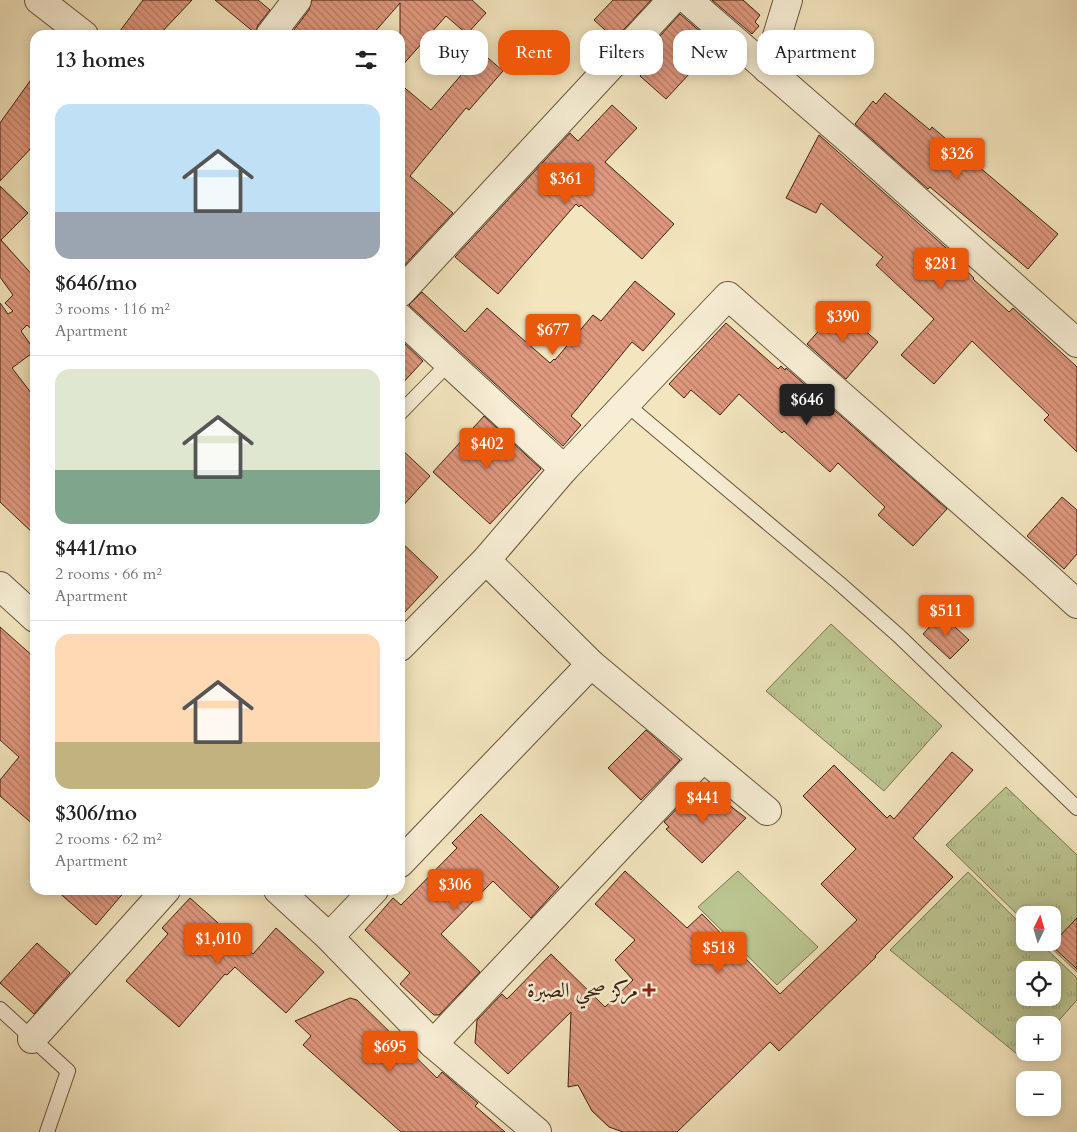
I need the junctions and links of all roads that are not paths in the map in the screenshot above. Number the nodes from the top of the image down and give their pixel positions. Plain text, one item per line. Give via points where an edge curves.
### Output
1 (39, 0) edge
2 (297, 0) edge
3 (672, 0) edge
4 (688, 0) edge
5 (788, 0) edge
6 (78, 30) edge
7 (274, 30) edge
8 (779, 30) edge
9 (757, 60) edge
10 (774, 75) edge
11 (405, 288) edge
12 (405, 323) edge
13 (1077, 343) edge
14 (448, 364) junction
15 (626, 404) junction
16 (405, 408) edge
17 (564, 469) junction
18 (486, 560) junction
19 (0, 586) edge
20 (1077, 604) edge
21 (30, 612) edge
22 (405, 642) edge
23 (592, 664) junction
24 (704, 758) junction
25 (1077, 808) edge
26 (767, 811) dead end
27 (405, 858) edge
28 (162, 895) edge
29 (283, 895) edge
30 (369, 895) edge
31 (329, 937) junction
32 (0, 1009) edge
33 (32, 1039) junction
34 (432, 1044) junction
35 (47, 1132) edge
36 (537, 1132) edge

1 - 6 street
2 - 7 street
3 - 11 street
4 - 9 street
5 - 8 street
10 - 13 street
12 - 14 street
14 - 16 lane
14 - 17 street
15 - 17 street
15 - 20 street via 728,296
15 - 25 lane via 839,582
17 - 18 street
18 - 22 street
18 - 23 street
19 - 21 street
23 - 24 street
23 - 27 street
24 - 26 street
24 - 34 street
28 - 33 street
29 - 31 street
30 - 31 street
31 - 34 street
32 - 33 lane
33 - 35 lane via 68,1071
34 - 36 street

